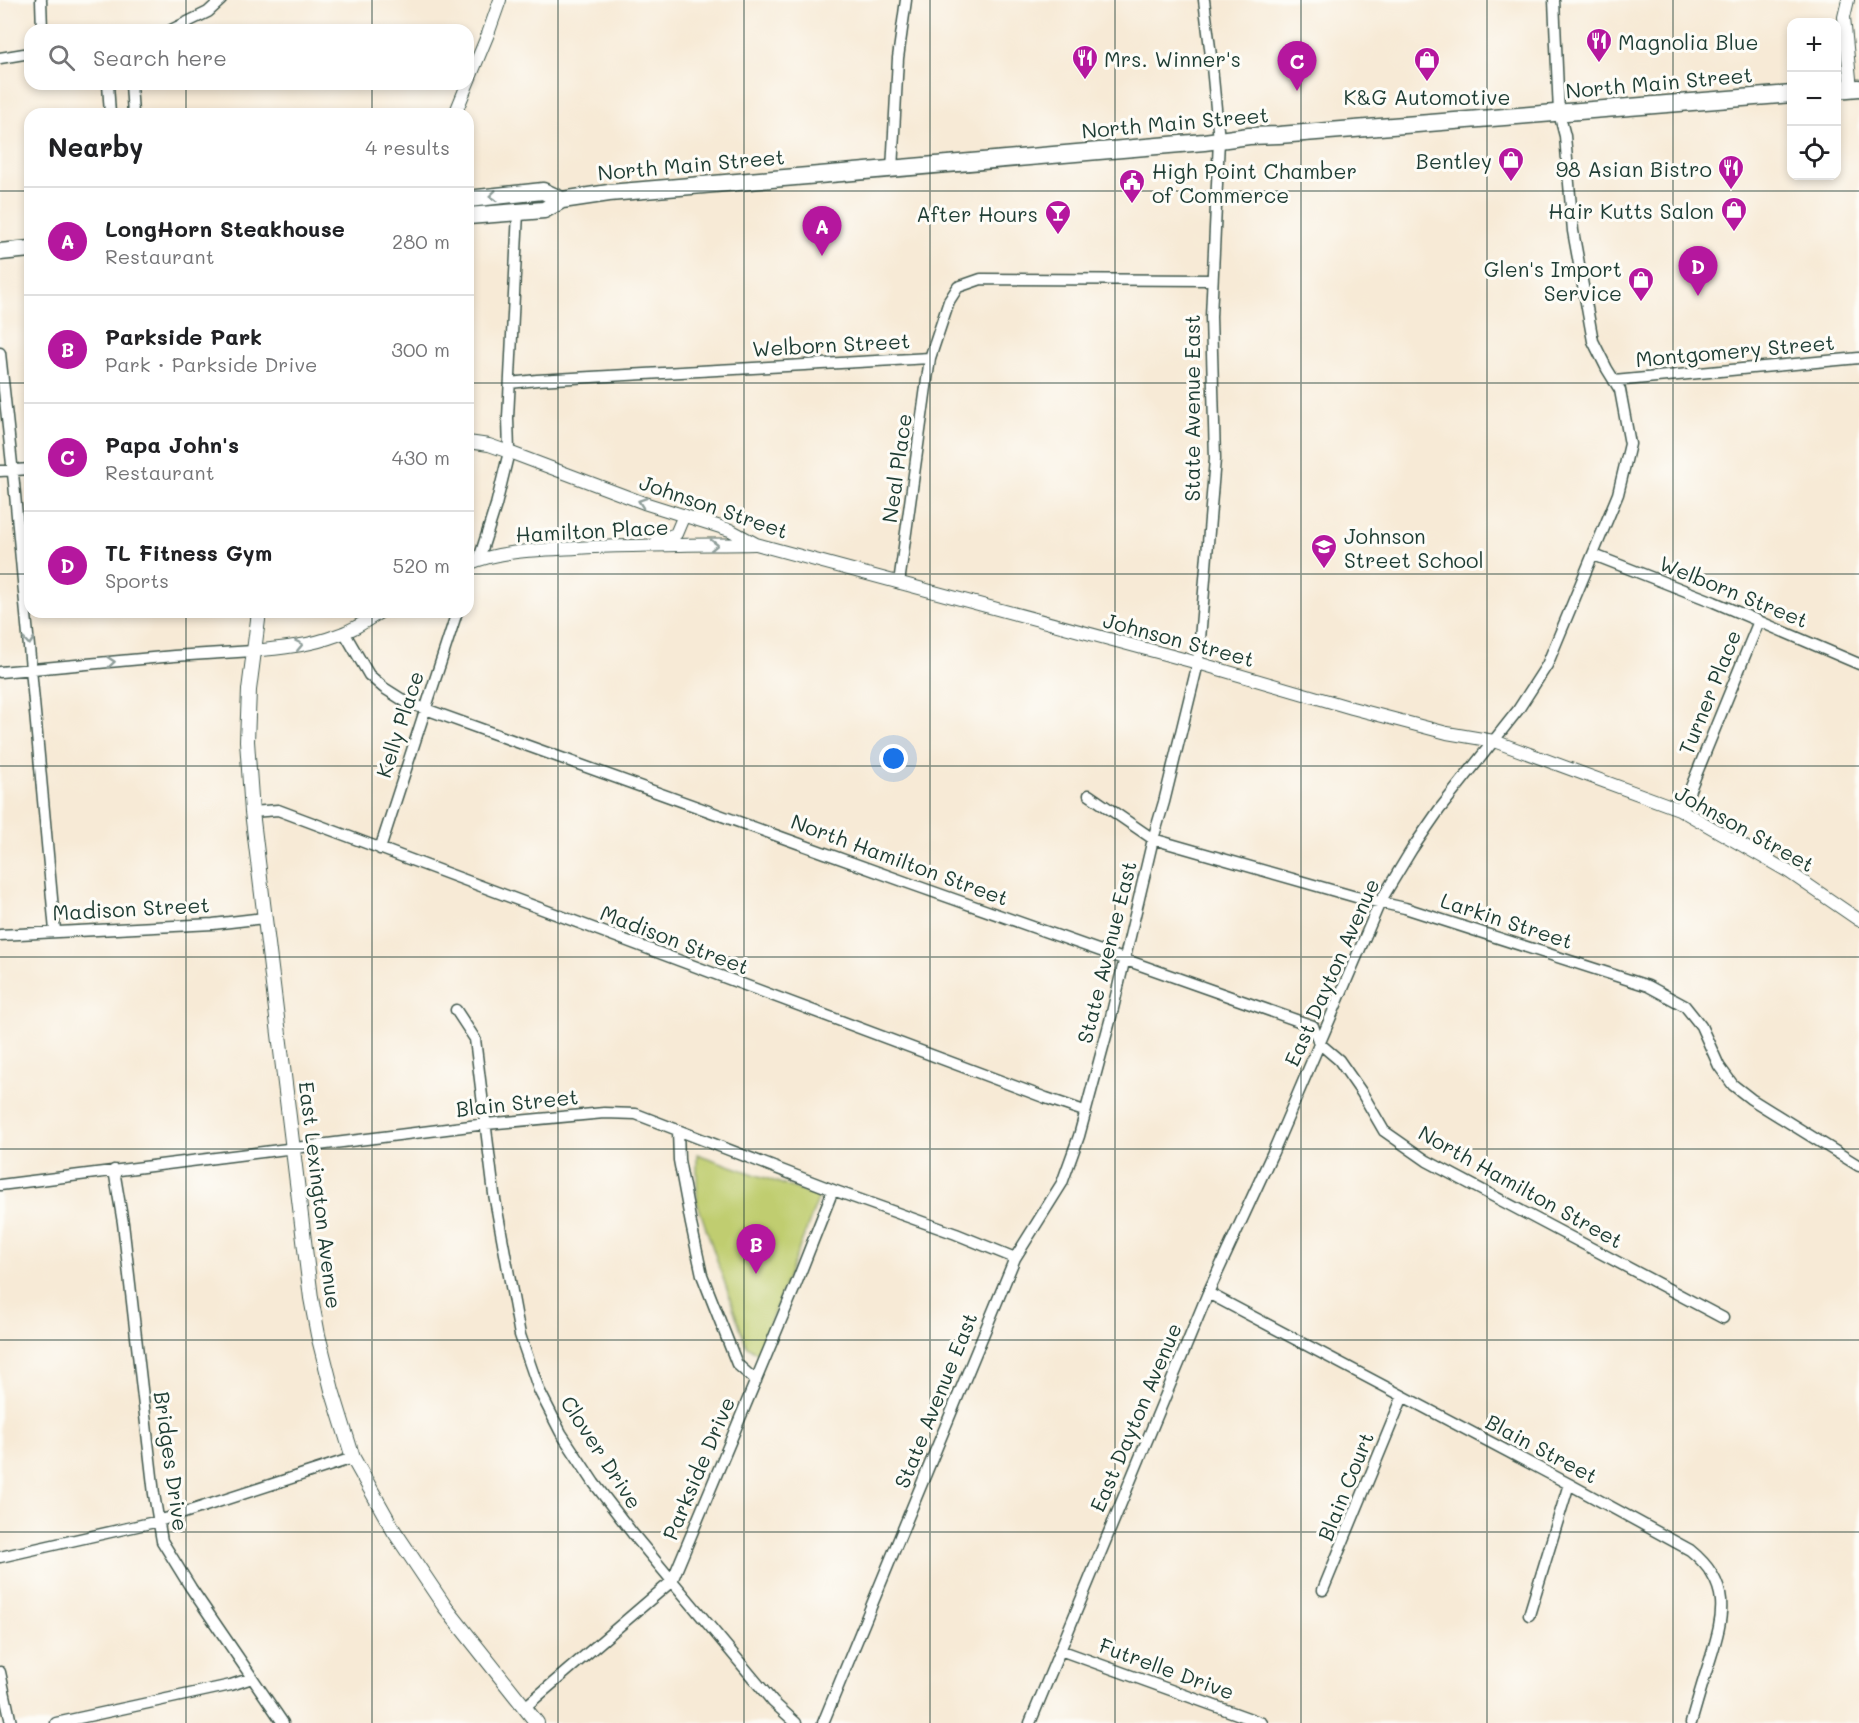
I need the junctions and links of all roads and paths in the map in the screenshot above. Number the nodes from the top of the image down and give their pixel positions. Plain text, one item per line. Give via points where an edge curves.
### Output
1 (41, 0) edge
2 (221, 0) edge
3 (500, 0) edge
4 (906, 0) edge
5 (1204, 0) edge
6 (1554, 0) edge
7 (1848, 0) edge
8 (42, 24) edge
9 (183, 24) edge
10 (24, 54) edge
11 (0, 58) edge
12 (474, 68) edge
13 (1849, 89) edge
14 (109, 90) edge
15 (132, 90) edge
16 (465, 90) edge
17 (1787, 94) edge
18 (110, 108) edge
19 (133, 108) edge
20 (457, 108) edge
21 (1559, 113) junction
22 (1219, 140) junction
23 (892, 170) junction
24 (474, 198) edge
25 (562, 200) junction
26 (518, 212) junction
27 (474, 216) edge
28 (24, 250) edge
29 (0, 252) edge
30 (1212, 280) junction
31 (0, 353) edge
32 (930, 358) junction
33 (1859, 358) edge
34 (1614, 381) junction
35 (510, 383) junction
36 (474, 443) edge
37 (509, 452) junction
38 (24, 469) edge
39 (12, 470) junction
40 (0, 471) edge
41 (684, 515) junction
42 (647, 544) junction
43 (756, 544) junction
44 (1594, 555) junction
45 (474, 559) edge
46 (474, 561) edge
47 (899, 583) junction
48 (24, 589) edge
49 (27, 618) edge
50 (258, 618) edge
51 (371, 618) edge
52 (455, 618) edge
53 (1759, 621) junction
54 (344, 632) junction
55 (253, 651) junction
56 (1198, 663) junction
57 (1859, 664) edge
58 (32, 669) junction
59 (0, 672) edge
60 (425, 708) junction
61 (1494, 741) junction
62 (1089, 795) dead end
63 (1679, 809) junction
64 (252, 812) junction
65 (1153, 838) junction
66 (380, 849) junction
67 (1380, 902) junction
68 (264, 918) junction
69 (1859, 920) edge
70 (55, 931) junction
71 (0, 935) edge
72 (1124, 959) junction
73 (456, 1010) dead end
74 (1319, 1042) junction
75 (1084, 1111) junction
76 (486, 1124) junction
77 (678, 1130) junction
78 (293, 1149) junction
79 (1859, 1166) edge
80 (114, 1170) junction
81 (0, 1185) edge
82 (833, 1190) junction
83 (1015, 1258) junction
84 (1208, 1293) junction
85 (1723, 1318) dead end
86 (756, 1381) junction
87 (1403, 1396) junction
88 (353, 1458) junction
89 (1569, 1484) junction
90 (159, 1521) junction
91 (0, 1557) edge
92 (672, 1581) junction
93 (1323, 1590) dead end
94 (1529, 1615) dead end
95 (1060, 1650) junction
96 (0, 1672) edge
97 (252, 1678) junction
98 (525, 1707) junction
99 (12, 1723) edge
100 (57, 1723) edge
101 (283, 1723) edge
102 (537, 1723) edge
103 (796, 1723) edge
104 (824, 1723) edge
105 (1030, 1723) edge
106 (1262, 1723) edge
107 (1690, 1723) edge

1 - 8 street
2 - 9 street via 208,12
3 - 12 street
4 - 23 street via 898,58
5 - 22 street, State Avenue East
6 - 21 street, East Dayton Avenue
7 - 13 street via 1844,17
10 - 11 street
14 - 18 street
15 - 19 street
16 - 20 street
17 - 21 main road, North Main Street
21 - 22 main road, North Main Street
21 - 34 street, East Dayton Avenue via 1565,136 1573,231 1593,341
22 - 23 main road, North Main Street
22 - 30 street, State Avenue East
23 - 25 main road, North Main Street
25 -> 24 main road, North Main Street via 543,191
25 - 26 main road, North Main Street via 544,210
26 - 27 main road, North Main Street
26 - 35 street
28 - 29 main road
30 - 32 street, Welborn Street via 981,279 958,287 949,301
30 - 56 street, State Avenue East via 1215,459
31 - 39 street
32 - 35 street, Welborn Street
32 - 47 street, Neal Place
33 - 34 street, Montgomery Street
34 - 44 street, East Dayton Avenue via 1620,390 1630,444 1618,494
35 - 37 street
36 - 37 street, Johnson Street
41 -> 37 street, Johnson Street
37 - 45 street via 496,505
38 - 39 street
39 - 40 street
39 -> 48 street
41 - 42 street via 675,534
41 - 43 street, Johnson Street via 730,530
42 -> 43 street, Hamilton Place
42 - 46 street, Hamilton Place via 539,550
43 - 47 street, Johnson Street
44 - 53 street, Welborn Street
44 - 61 street, East Dayton Avenue via 1547,665
47 - 56 street, Johnson Street
49 -> 58 street
50 - 55 main road, East Lexington Avenue
51 - 54 street
52 - 60 street, Kelly Place
53 - 57 street, Welborn Street
53 - 63 street, Turner Place
55 -> 54 street via 294,646
54 - 60 street, North Hamilton Street via 369,675 406,702
58 -> 55 street
55 - 64 main road, East Lexington Avenue via 247,741
56 - 61 street, Johnson Street via 1353,708
56 - 65 street, State Avenue East
58 - 59 street
58 - 70 street
60 - 66 street, Kelly Place
60 - 72 street, North Hamilton Street
61 - 63 street, Johnson Street
61 - 67 street, East Dayton Avenue via 1438,810
62 - 65 street, Larkin Street
63 - 69 street, Johnson Street via 1789,872
64 - 66 street, Madison Street via 278,810
64 - 68 main road, East Lexington Avenue
65 - 67 street, Larkin Street
65 - 72 street, State Avenue East
66 - 75 street, Madison Street
67 - 74 street, East Dayton Avenue
67 - 79 street, Larkin Street via 1662,992 1685,1006 1701,1026 1719,1066 1733,1085
68 - 70 street, Madison Street
68 - 78 main road, East Lexington Avenue
70 - 71 street, Madison Street
72 - 74 street, North Hamilton Street via 1313,1026
72 - 75 street, State Avenue East
73 - 76 street, Clover Drive via 475,1039
74 - 84 street, East Dayton Avenue
74 - 85 street, North Hamilton Street via 1339,1060 1384,1131 1427,1161
75 - 83 street, State Avenue East via 1062,1183
76 - 77 street, Blain Street via 604,1113 636,1114
76 - 78 street, Blain Street
76 - 92 street, Clover Drive via 494,1194 520,1335 539,1390 594,1483
77 - 82 street, Blain Street
77 - 86 street via 681,1170 702,1275 737,1364
78 - 80 street, Blain Street
78 - 88 main road, East Lexington Avenue via 318,1335
80 - 81 street, Blain Street
80 - 90 street, Bridges Drive
82 - 83 street, Blain Street
82 - 86 street, Parkside Drive
83 - 104 street, State Avenue East
84 - 87 street, Blain Street
84 - 95 street, East Dayton Avenue
86 - 92 street, Parkside Drive
87 - 89 street, Blain Street
87 - 93 street, Blain Court
88 - 90 street
88 - 98 main road, East Lexington Avenue via 394,1531 445,1607
89 - 94 street
89 - 107 street, Blain Street via 1690,1550 1714,1578 1722,1613
90 - 91 street
90 - 97 street, Bridges Drive via 162,1541
92 - 98 street, Parkside Drive
92 - 103 street, Clover Drive via 773,1702
95 - 105 street, East Dayton Avenue
95 - 106 street, Futrelle Drive
96 - 99 street
97 - 100 street
97 - 101 street, Bridges Drive
98 - 102 main road, East Lexington Avenue

